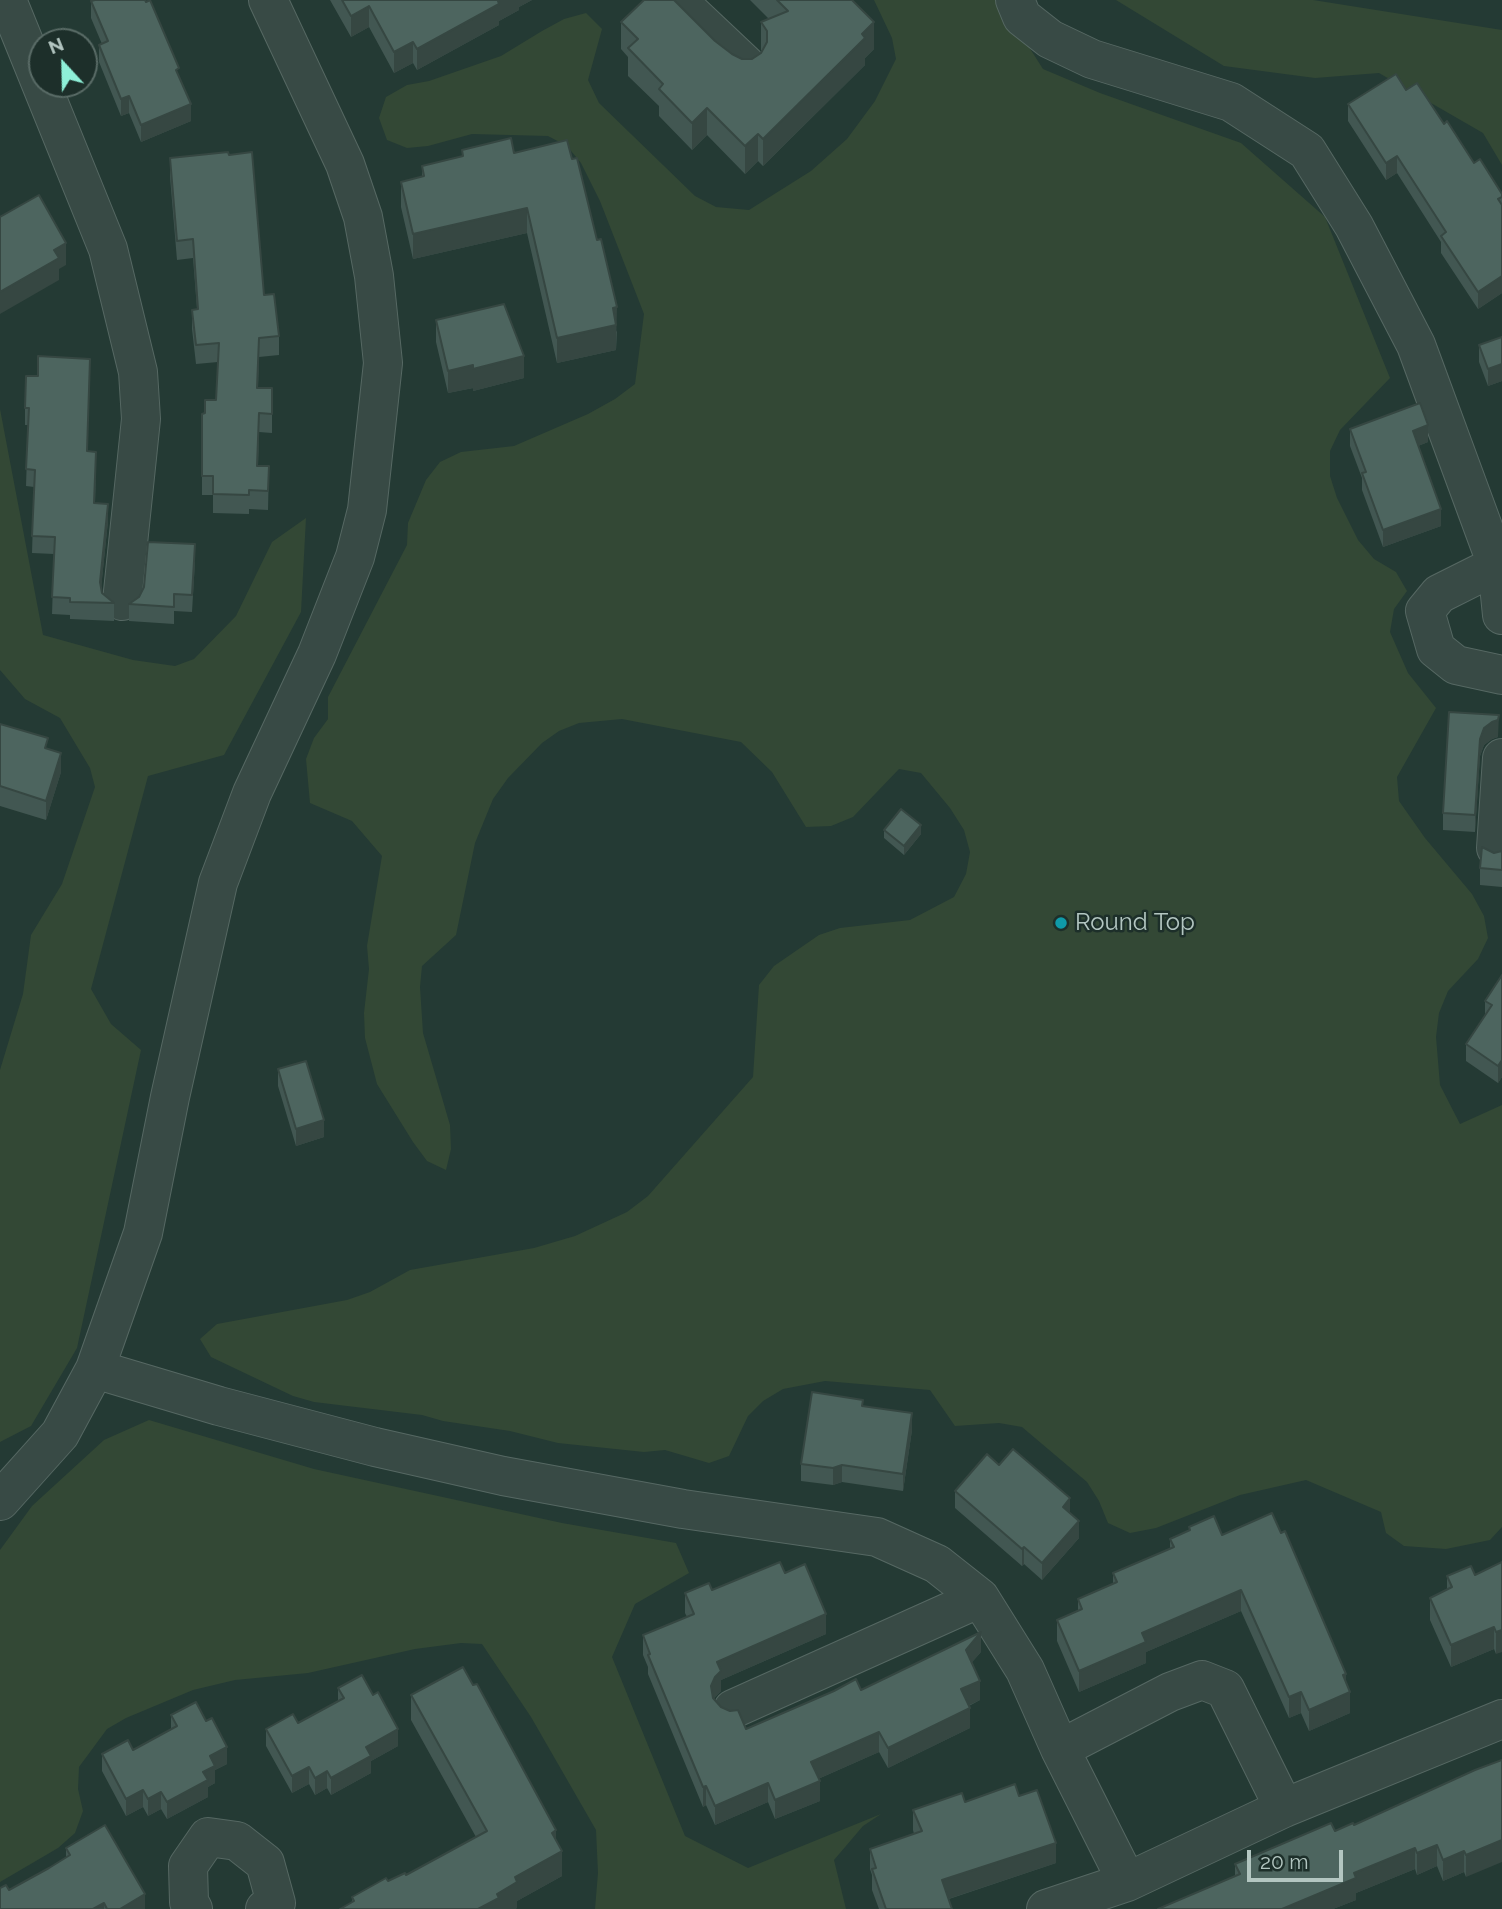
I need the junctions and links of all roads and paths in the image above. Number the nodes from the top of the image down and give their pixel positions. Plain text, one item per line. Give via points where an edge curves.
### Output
1 (7, 0) edge
2 (268, 0) edge
3 (677, 0) edge
4 (1015, 0) edge
5 (746, 65) edge
6 (1497, 565) junction
7 (122, 601) dead end
8 (1502, 615) edge
9 (1502, 675) edge
10 (1502, 758) edge
11 (1496, 848) dead end
12 (95, 1369) junction
13 (0, 1501) edge
14 (981, 1598) junction
15 (733, 1709) edge
16 (1502, 1719) edge
17 (1060, 1749) junction
18 (1284, 1808) junction
19 (1127, 1882) junction
20 (192, 1909) edge
21 (265, 1909) edge
22 (1046, 1909) edge

1 - 7 street via 108,249 138,372 141,419
2 - 12 street via 345,164 363,217 383,363 367,510 355,557 317,654 252,793 218,883 143,1233
3 - 5 street
4 - 6 street via 1021,17 1050,39 1092,59 1231,102 1307,151 1354,226 1416,345
6 - 8 street
6 - 9 street via 1439,594 1425,611 1436,649 1456,664
10 - 11 street
12 - 13 street via 60,1434
12 - 14 street via 362,1444 503,1476 683,1509 877,1537 937,1564
14 - 15 street
14 - 17 street via 1025,1670
16 - 18 street
17 - 18 street via 1202,1680 1225,1689
17 - 19 street
18 - 19 street
19 - 22 street
20 - 21 street via 188,1866 208,1837 237,1841 265,1863 276,1903

